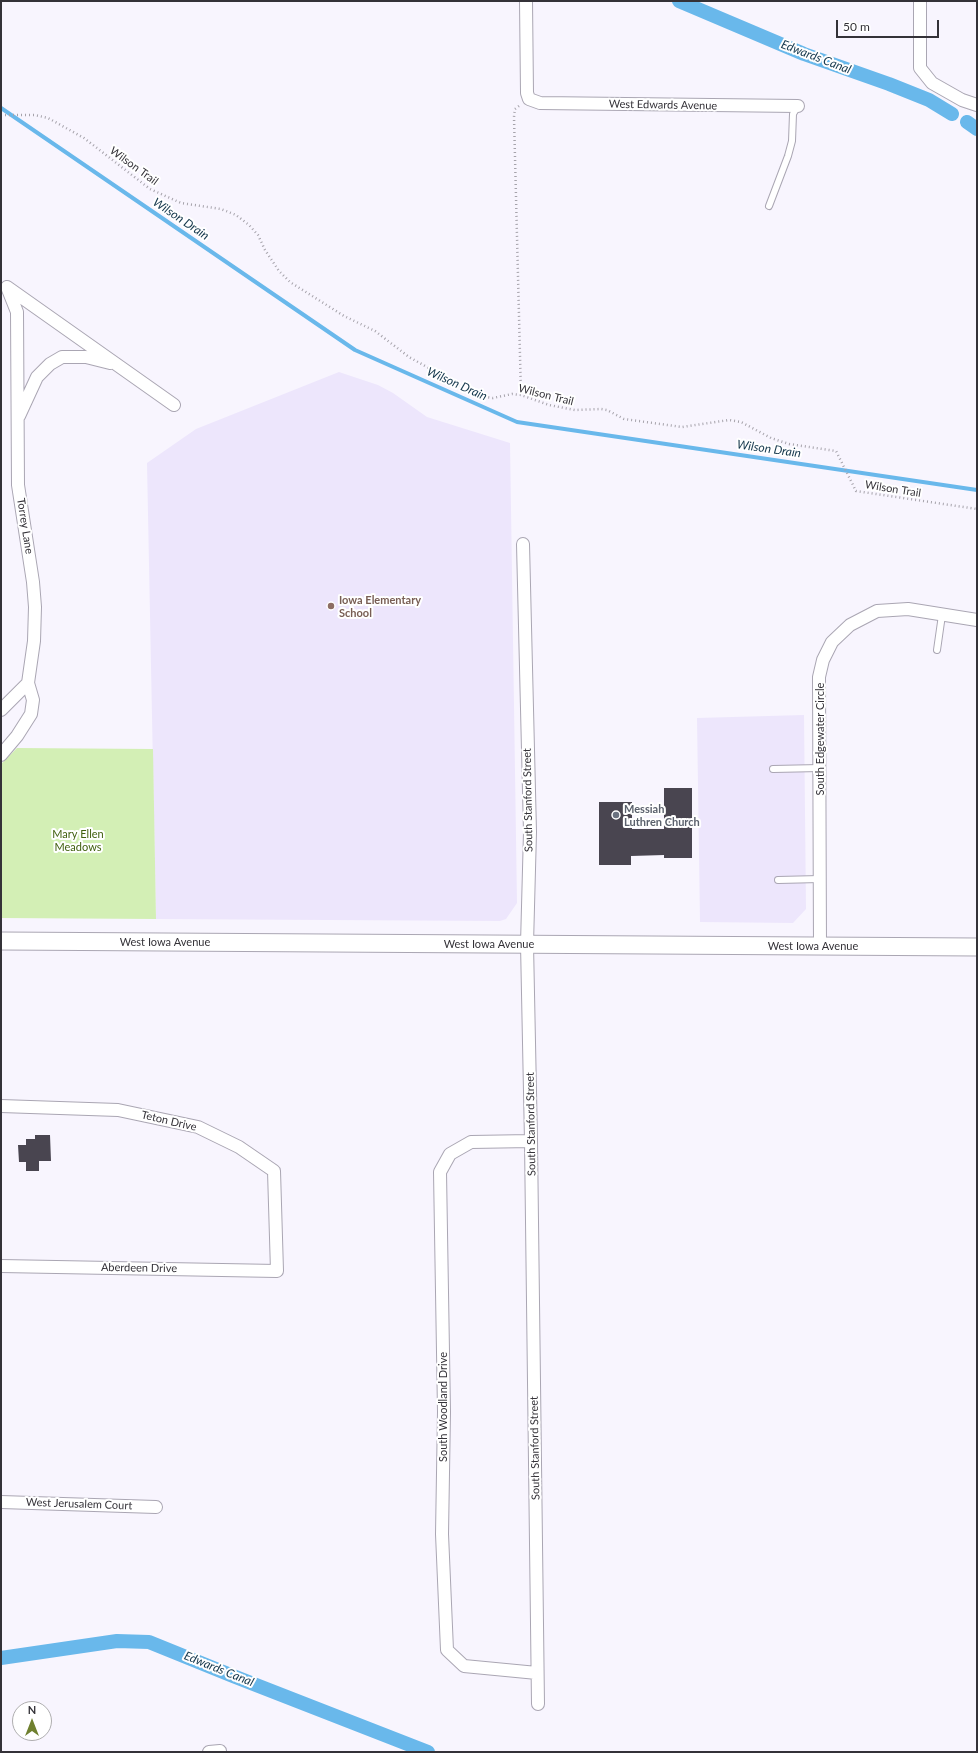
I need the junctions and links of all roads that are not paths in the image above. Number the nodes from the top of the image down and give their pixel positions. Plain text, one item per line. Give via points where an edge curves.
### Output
1 (526, 1) edge
2 (920, 1) edge
3 (977, 105) edge
4 (798, 106) joint
5 (769, 206) dead end
6 (4, 285) edge
7 (118, 366) junction
8 (174, 405) dead end
9 (17, 422) junction
10 (523, 544) dead end
11 (942, 615) junction
12 (977, 620) edge
13 (937, 650) dead end
14 (28, 684) junction
15 (1, 710) edge
16 (1, 755) edge
17 (820, 768) junction
18 (773, 769) dead end
19 (820, 879) junction
20 (778, 880) dead end
21 (1, 941) edge
22 (527, 944) junction
23 (820, 946) junction
24 (977, 947) edge
25 (1, 1106) edge
26 (531, 1141) junction
27 (1, 1266) edge
28 (278, 1270) joint
29 (1, 1502) edge
30 (156, 1507) dead end
31 (537, 1673) junction
32 (538, 1704) dead end

1 - 4 street, West Edwards Avenue via 527,93 529,99 540,104
2 - 3 street via 920,68 932,83 962,100
4 - 5 lane via 793,114 792,141 788,156
6 - 7 street, Torrey Lane
6 - 9 street, Torrey Lane via 17,312
7 - 8 street, Torrey Lane
7 - 9 street via 86,357 62,357 50,364 37,377
9 - 14 street, Torrey Lane via 18,485 35,607 34,641
10 - 22 street, South Stanford Street via 530,832
11 - 12 street, South Edgewater Circle
11 - 13 lane
11 - 17 street, South Edgewater Circle via 908,609 877,612 850,625 832,642 823,660 819,677
14 - 15 street
14 - 16 street, Torrey Lane via 33,700 31,714
17 - 18 lane
17 - 19 street, South Edgewater Circle
19 - 20 lane
19 - 23 street, South Edgewater Circle
21 - 22 street, West Iowa Avenue
22 - 23 street, West Iowa Avenue
22 - 26 street, South Stanford Street
23 - 24 street, West Iowa Avenue
25 - 28 street, Teton Drive via 118,1110 198,1127 239,1147 274,1171
26 - 31 street, South Stanford Street
26 - 31 street, South Woodland Drive via 471,1142 450,1154 440,1172 444,1412 442,1534 447,1650 464,1666
27 - 28 street, Aberdeen Drive
29 - 30 street, West Jerusalem Court
31 - 32 street, South Stanford Street

